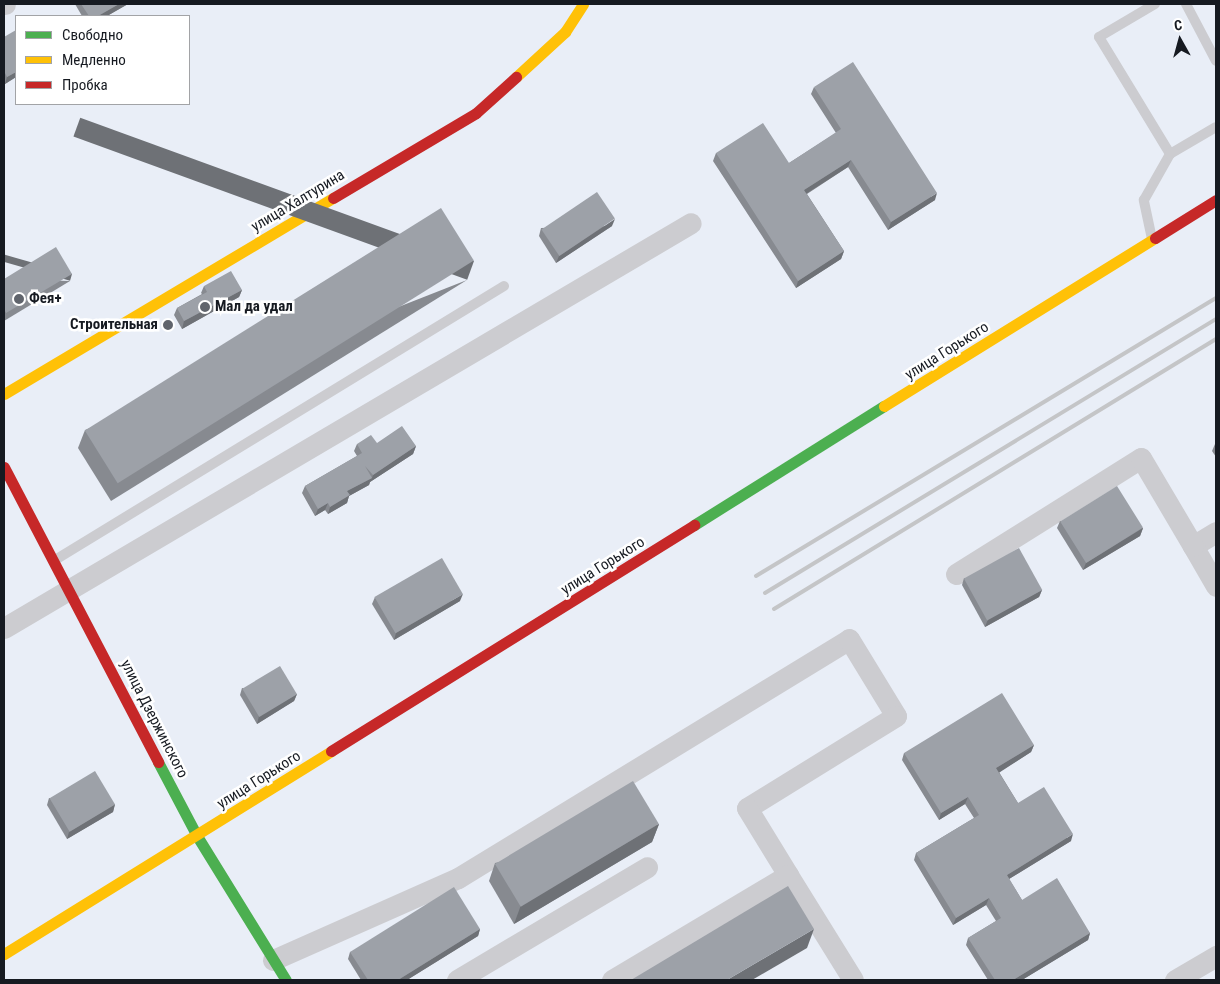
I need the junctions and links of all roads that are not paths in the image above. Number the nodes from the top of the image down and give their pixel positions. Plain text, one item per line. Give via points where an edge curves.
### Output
1 (584, 4) edge
2 (1155, 4) edge
3 (1186, 4) edge
4 (1216, 61) edge
5 (1216, 127) edge
6 (1170, 154) junction
7 (1216, 200) edge
8 (691, 223) dead end
9 (1152, 240) junction
10 (504, 286) dead end
11 (4, 394) edge
12 (4, 467) edge
13 (1216, 532) edge
14 (1193, 546) junction
15 (55, 560) junction
16 (956, 574) dead end
17 (1216, 586) edge
18 (70, 589) junction
19 (4, 628) edge
20 (197, 836) junction
21 (647, 867) dead end
22 (788, 875) junction
23 (4, 954) edge
24 (1216, 956) edge
25 (273, 960) junction
26 (286, 980) edge
27 (458, 980) edge
28 (612, 980) edge
29 (853, 980) edge
30 (1175, 980) edge

1 - 11 street, улица Халтурина via 565,32 476,113
2 - 6 lane via 1100,37
3 - 4 lane
5 - 6 lane
6 - 9 lane via 1144,200
7 - 9 street, улица Горького
8 - 18 street
9 - 20 street, улица Горького
10 - 15 lane
12 - 15 street, улица Дзержинского
13 - 14 street
14 - 16 street via 1141,458
14 - 17 street
15 - 18 street, улица Дзержинского
18 - 19 street
18 - 20 street, улица Дзержинского
20 - 23 street, улица Горького
20 - 25 street, улица Дзержинского
21 - 27 street
22 - 25 street via 747,808 896,716 849,639 458,878
22 - 28 street
22 - 29 street
24 - 30 street
25 - 26 street, улица Дзержинского

